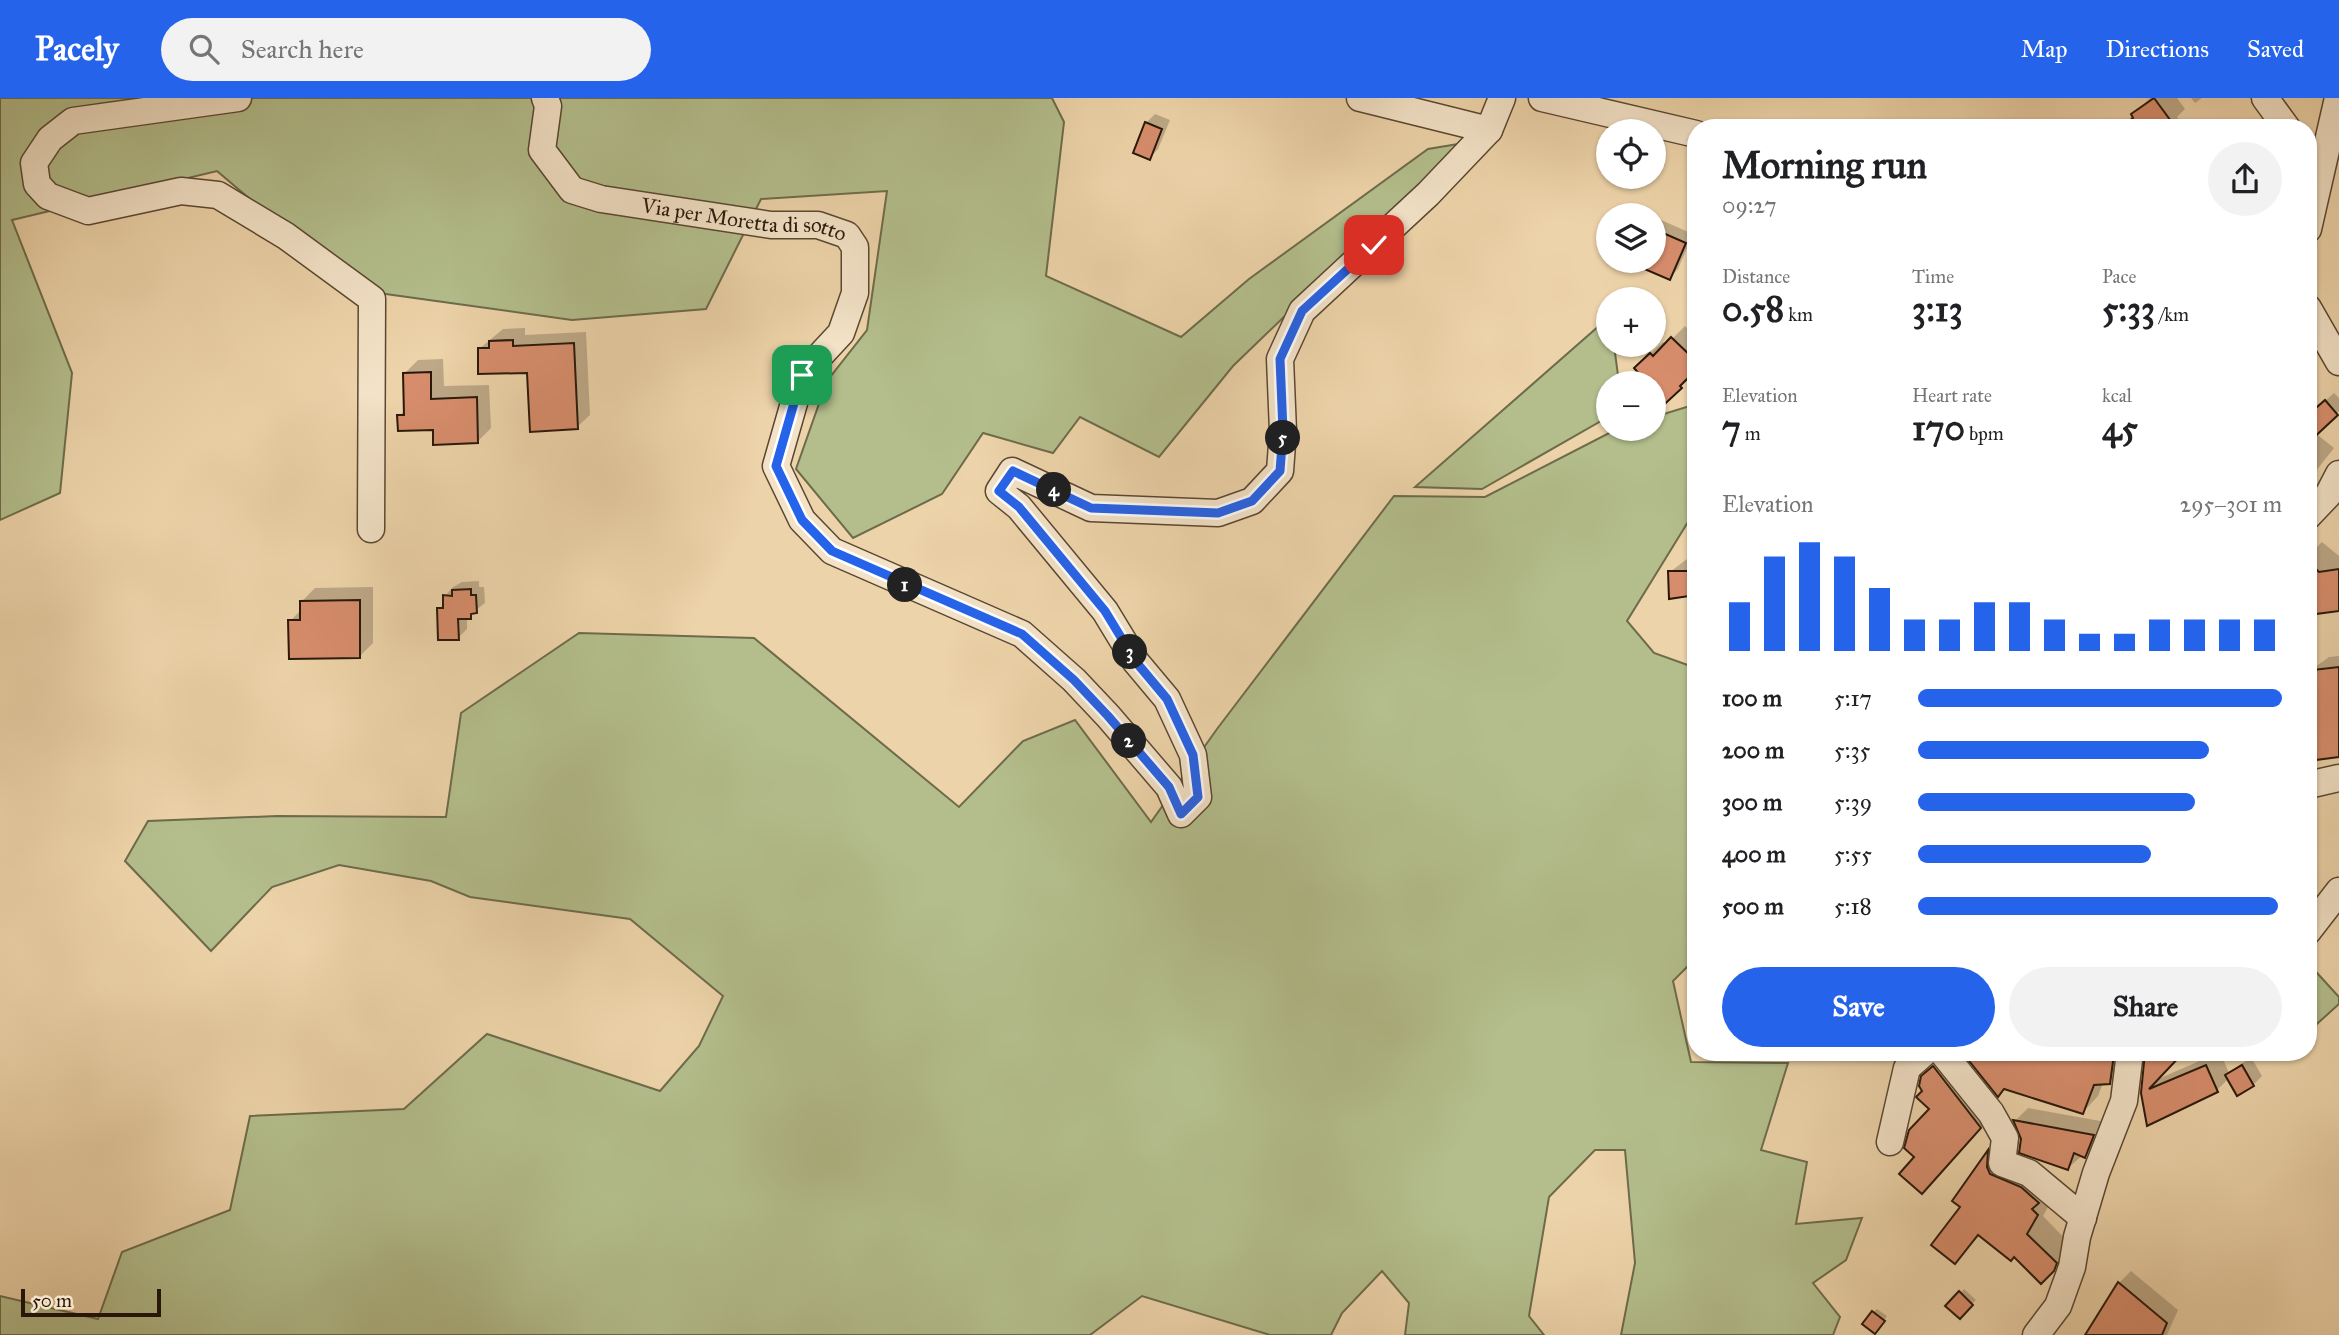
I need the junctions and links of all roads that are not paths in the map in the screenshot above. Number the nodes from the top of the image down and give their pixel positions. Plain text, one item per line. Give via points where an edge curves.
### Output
1 (238, 98) edge
2 (545, 98) edge
3 (1360, 98) edge
4 (1502, 98) edge
5 (1542, 98) edge
6 (2265, 98) edge
7 (2338, 98) edge
8 (2280, 119) edge
9 (1489, 130) junction
10 (1687, 132) edge
11 (2317, 157) edge
12 (2317, 324) edge
13 (2339, 362) edge
14 (2339, 474) edge
15 (2317, 507) edge
16 (371, 528) dead end
17 (2339, 778) edge
18 (2317, 783) edge
19 (2339, 891) edge
20 (2317, 919) edge
21 (1915, 1061) edge
22 (1949, 1061) edge
23 (2129, 1061) edge
24 (1890, 1142) dead end
25 (2083, 1218) junction
26 (2036, 1335) edge

1 - 16 street via 73,121 50,139 34,163 37,184 48,197 88,211 181,191 218,195 286,236 372,299
2 - 9 street, Via per Moretta di sotto via 542,150 572,190 601,199 771,225 818,225 847,235 855,247 855,293 841,333 802,375 776,466 802,520 832,551 1022,634 1108,716 1169,787 1181,814 1198,797 1193,755 1167,699 1136,662 1105,611 1019,507 999,491 1013,471 1091,508 1218,513 1252,501 1280,471 1280,359 1302,311 1428,194
3 - 9 street
4 - 9 street, Via per Moretta di sotto
5 - 10 street
6 - 8 street
7 - 11 street
12 - 13 street
14 - 15 street
17 - 18 street
19 - 20 street
21 - 24 street via 1907,1068
22 - 25 street via 2005,1138 2002,1163 2029,1173
23 - 25 street via 2124,1101
25 - 26 street via 2057,1306

